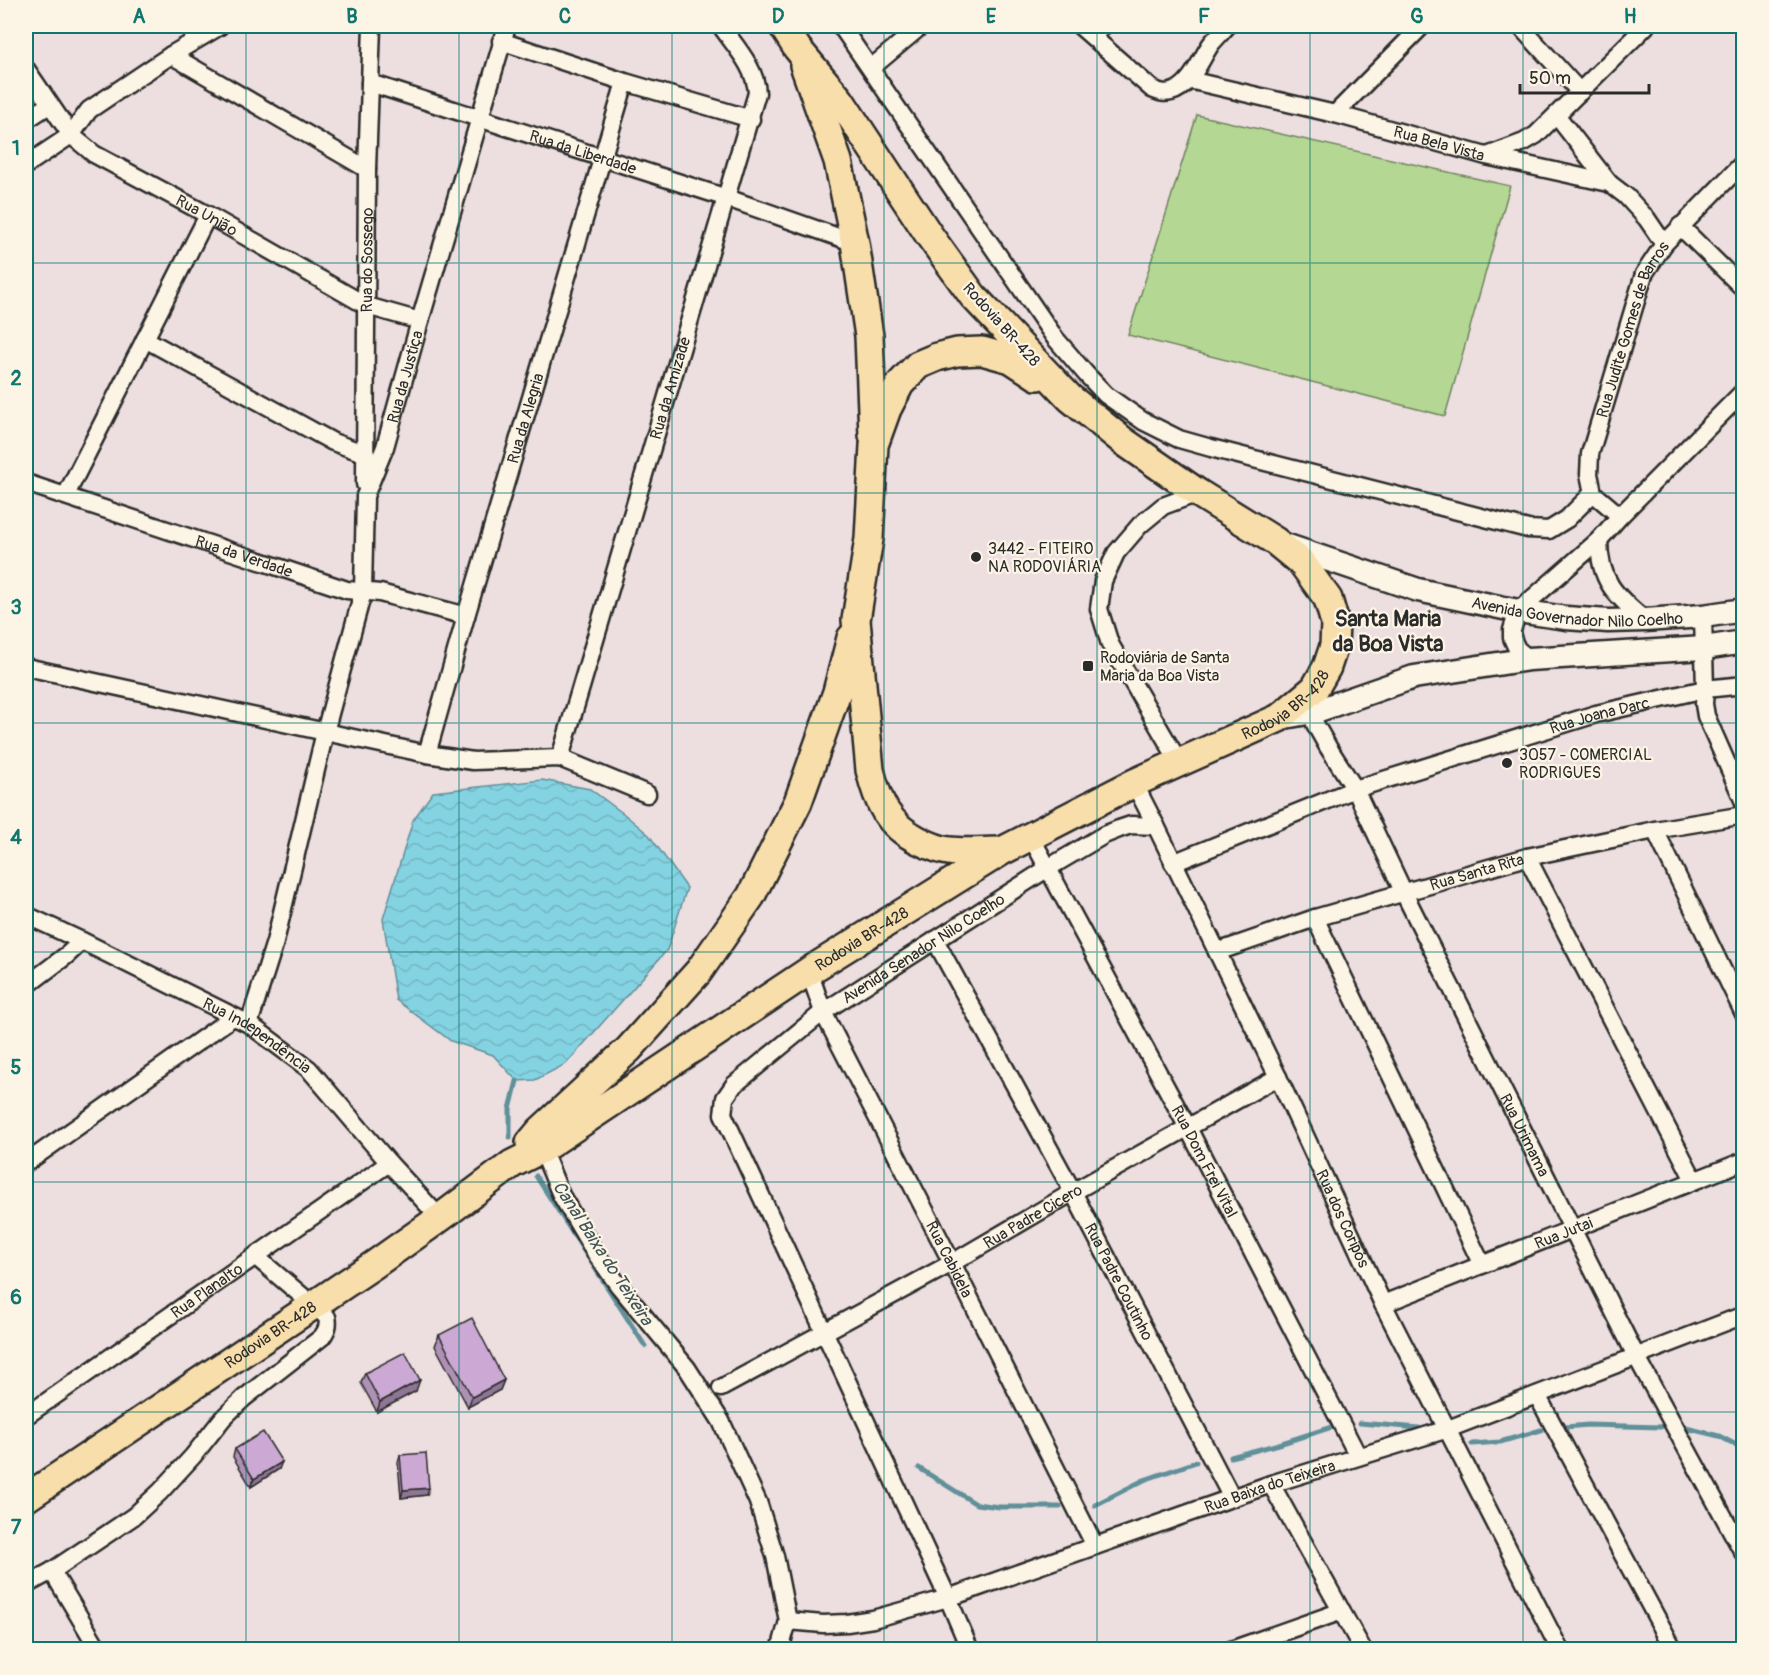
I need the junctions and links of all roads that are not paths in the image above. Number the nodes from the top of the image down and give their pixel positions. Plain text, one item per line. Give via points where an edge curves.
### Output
1 (220, 26) edge
2 (372, 26) edge
3 (721, 26) edge
4 (841, 26) edge
5 (921, 26) edge
6 (1227, 26) edge
7 (1422, 26) edge
8 (1520, 26) edge
9 (1646, 26) edge
10 (1092, 29) edge
11 (504, 33) edge
12 (790, 37) edge
13 (171, 55) junction
14 (871, 68) junction
15 (26, 69) edge
16 (1189, 80) junction
17 (625, 82) junction
18 (370, 83) junction
19 (1580, 92) junction
20 (49, 105) junction
21 (89, 110) junction
22 (1335, 114) junction
23 (1557, 116) junction
24 (479, 118) junction
25 (751, 119) junction
26 (26, 120) edge
27 (71, 135) junction
28 (1486, 156) junction
29 (603, 159) junction
30 (1743, 162) edge
31 (26, 165) edge
32 (368, 169) junction
33 (1609, 183) junction
34 (728, 198) junction
35 (208, 215) junction
36 (1680, 226) junction
37 (855, 243) junction
38 (1664, 244) junction
39 (1743, 289) edge
40 (367, 306) junction
41 (420, 321) junction
42 (145, 339) junction
43 (1743, 391) edge
44 (1070, 398) junction
45 (874, 445) junction
46 (366, 454) junction
47 (26, 483) edge
48 (1198, 493) junction
49 (1593, 493) junction
50 (66, 495) junction
51 (365, 496) junction
52 (1620, 516) junction
53 (1599, 540) junction
54 (1275, 541) junction
55 (363, 592) junction
56 (1743, 610) edge
57 (1518, 611) junction
58 (466, 616) junction
59 (1703, 616) junction
60 (856, 620) junction
61 (1645, 620) junction
62 (1743, 642) edge
63 (1704, 648) junction
64 (1528, 658) junction
65 (26, 667) edge
66 (1743, 685) edge
67 (1705, 689) junction
68 (1313, 712) junction
69 (1279, 718) junction
70 (325, 732) junction
71 (427, 754) junction
72 (560, 758) junction
73 (1179, 762) junction
74 (1134, 783) junction
75 (1355, 789) junction
76 (647, 794) dead end
77 (1743, 802) edge
78 (1743, 815) edge
79 (1156, 826) junction
80 (1655, 830) junction
81 (1031, 837) junction
82 (1002, 850) junction
83 (1527, 857) junction
84 (1173, 863) junction
85 (1048, 868) junction
86 (1404, 893) junction
87 (26, 915) edge
88 (1315, 918) junction
89 (935, 940) junction
90 (82, 941) junction
91 (1217, 952) junction
92 (809, 971) junction
93 (26, 986) edge
94 (823, 1012) junction
95 (1743, 1014) edge
96 (241, 1020) junction
97 (1278, 1077) junction
98 (1188, 1128) junction
99 (542, 1149) junction
100 (1743, 1161) edge
101 (26, 1163) edge
102 (389, 1163) junction
103 (512, 1164) junction
104 (1694, 1180) junction
105 (1073, 1192) junction
106 (440, 1218) junction
107 (1571, 1229) junction
108 (255, 1256) junction
109 (952, 1263) junction
110 (1482, 1265) junction
111 (1383, 1304) junction
112 (314, 1305) junction
113 (1743, 1315) edge
114 (824, 1331) junction
115 (1636, 1356) junction
116 (721, 1388) dead end
117 (1537, 1395) junction
118 (26, 1416) edge
119 (1448, 1429) junction
120 (1358, 1456) junction
121 (1271, 1484) junction
122 (26, 1498) edge
123 (1232, 1498) junction
124 (1095, 1546) junction
125 (1743, 1554) edge
126 (52, 1571) junction
127 (26, 1585) edge
128 (948, 1598) junction
129 (1341, 1611) junction
130 (788, 1621) junction
131 (99, 1650) edge
132 (780, 1650) edge
133 (970, 1650) edge
134 (1231, 1650) edge
135 (1363, 1650) edge
136 (1560, 1650) edge
137 (1674, 1650) edge

1 - 13 street
2 - 18 street, Rua do Sossego
3 - 25 street, Rua da Amizade via 757,81
4 - 14 street
5 - 14 street
6 - 16 street
7 - 22 street
8 - 19 street
9 - 19 street
10 - 16 street via 1152,89 1169,93
11 - 17 street
11 - 24 street, Rua da Justiça
12 - 37 highway, Rodovia BR-428 via 838,161
12 - 44 highway, Rodovia BR-428 via 840,100 973,296
13 - 21 street
13 - 32 street
14 - 49 street via 1055,338 1106,395 1143,422 1179,439 1211,448 1528,529 1549,530 1567,519
15 - 20 street, Rua União
16 - 22 street, Rua Bela Vista
17 - 25 street
17 - 29 street, Rua da Alegria
18 - 24 street, Rua da Liberdade
18 - 32 street, Rua do Sossego
19 - 23 street
20 - 21 street via 68,114
20 - 26 street
20 - 27 street, Rua União
21 - 27 street
22 - 28 street, Rua Bela Vista
23 - 28 street via 1524,142
23 - 33 street
24 - 29 street, Rua da Liberdade
24 - 41 street, Rua da Justiça
25 - 34 street, Rua da Amizade
27 - 31 street
27 - 35 street, Rua União via 94,154
28 - 33 street, Rua Bela Vista
29 - 34 street, Rua da Liberdade
29 - 58 street, Rua da Alegria
30 - 36 street, Rua Judite Gomes de Barros
32 - 40 street, Rua do Sossego
33 - 38 street, Rua Bela Vista via 1647,219
34 - 37 street, Rua da Liberdade
34 - 72 street, Rua da Amizade
35 - 40 street, Rua União
35 - 42 street
36 - 38 street, Rua Judite Gomes de Barros
36 - 39 street
37 - 45 highway, Rodovia BR-428 via 868,336
38 - 49 street, Rua Judite Gomes de Barros via 1644,274 1590,454
40 - 41 street, Rua União
40 - 46 street, Rua do Sossego
41 - 51 street, Rua da Justiça via 385,447
42 - 46 street via 333,442
42 - 50 street
43 - 52 street
44 - 45 highway via 1011,360 982,351 957,352 918,365 900,384
44 - 48 highway, Rodovia BR-428
45 - 60 highway via 869,539
46 - 51 street, Rua do Sossego
47 - 50 street, Rua da Verdade
48 - 54 highway, Rodovia BR-428
48 - 73 street via 1163,506 1116,553 1103,581 1099,609 1110,644
49 - 52 street
50 - 55 street, Rua da Verdade via 347,590
51 - 55 street, Rua da Justiça
52 - 53 street
53 - 57 street
53 - 61 street via 1602,569 1611,587 1624,604
54 - 57 main road, Avenida Governador Nilo Coelho via 1418,590
54 - 69 highway, Rodovia BR-428 via 1315,578 1328,599 1335,623 1334,646 1315,688
55 - 58 street, Rua da Verdade via 380,592
55 - 70 street, Rua da Justiça
56 - 59 main road, Avenida Governador Nilo Coelho
57 - 61 main road, Avenida Governador Nilo Coelho via 1608,621
57 - 64 street via 1512,638
58 - 71 street, Rua da Alegria
59 - 61 main road, Avenida Governador Nilo Coelho
59 - 63 street
60 - 82 highway via 870,770 887,817 905,834 949,851
60 - 103 highway, Rodovia BR-428 via 837,692 798,802 751,896 699,970 645,1032 540,1131
62 - 63 main road, Avenida Governador Nilo Coelho
63 - 64 main road, Avenida Governador Nilo Coelho
63 - 67 street
64 - 68 main road, Avenida Governador Nilo Coelho via 1414,677
65 - 70 street
66 - 67 street, Rua Joana Darc
67 - 75 street, Rua Joana Darc via 1596,714
67 - 77 street via 1706,716
68 - 69 main road, Avenida Governador Nilo Coelho
68 - 75 street, Rua Urimama via 1323,739
69 - 73 highway, Rodovia BR-428
70 - 71 street
70 - 96 street, Rua da Justiça via 275,942
71 - 72 street via 473,761
72 - 76 street
73 - 74 highway, Rodovia BR-428
74 - 79 street, Rua dos Coripós
74 - 81 highway, Rodovia BR-428
75 - 84 street
75 - 86 street, Rua Urimama
78 - 80 street, Rua Santa Rita
79 - 84 street, Rua dos Coripós
79 - 85 street, Avenida Senador Nilo Coelho via 1131,825 1119,829
80 - 83 street, Rua Santa Rita
80 - 95 street
81 - 82 highway, Rodovia BR-428
81 - 85 street, Rua Dom Frei Vital
82 - 92 highway, Rodovia BR-428
83 - 86 street, Rua Santa Rita
83 - 104 street
84 - 91 street, Rua dos Coripós
85 - 89 street, Avenida Senador Nilo Coelho
85 - 98 street, Rua Dom Frei Vital
86 - 88 street, Rua Santa Rita
86 - 107 street, Rua Urimama
87 - 90 street, Rua Independência
88 - 91 street, Rua Santa Rita
88 - 110 street
89 - 94 street, Avenida Senador Nilo Coelho
89 - 105 street, Rua Padre Coutinho
90 - 93 street
90 - 96 street, Rua Independência
91 - 97 street, Rua dos Coripós
92 - 94 street, Rua Cabidela
92 - 99 highway, Rodovia BR-428
94 - 109 street, Rua Cabidela
94 - 114 street, Avenida Senador Nilo Coelho via 734,1085 725,1098 723,1114
96 - 101 street
96 - 102 street, Rua Independência via 309,1069
97 - 98 street, Rua Padre Cicero
97 - 111 street, Rua dos Coripós
98 - 105 street, Rua Padre Cicero
98 - 120 street, Rua Dom Frei Vital
99 - 103 highway, Rodovia BR-428
99 - 130 street via 561,1195 594,1251 687,1368 721,1421 761,1512 775,1556
100 - 104 street, Rua Jutai
102 - 106 street, Rua Independência
102 - 108 street, Rua Planalto
103 - 106 highway, Rodovia BR-428
104 - 107 street, Rua Jutai
105 - 109 street, Rua Padre Cicero
105 - 123 street, Rua Padre Coutinho
106 - 112 highway, Rodovia BR-428
107 - 110 street, Rua Jutai
107 - 115 street, Rua Urimama
108 - 112 street
108 - 118 street, Rua Planalto
109 - 114 street, Rua Padre Cicero
109 - 124 street, Rua Cabidela
110 - 111 street, Rua Jutai
111 - 119 street, Rua dos Coripós
112 - 122 highway, Rodovia BR-428
112 - 126 street via 327,1317 322,1337 230,1411 134,1516
113 - 115 street, Rua Baixa do Teixeira
114 - 116 street, Rua Padre Cicero
114 - 128 street
115 - 117 street, Rua Baixa do Teixeira
115 - 125 street, Rua Urimama
117 - 119 street, Rua Baixa do Teixeira
117 - 137 street
119 - 120 street, Rua Baixa do Teixeira
119 - 136 street, Rua dos Coripós
120 - 121 street, Rua Baixa do Teixeira
121 - 123 street, Rua Baixa do Teixeira
121 - 129 street
123 - 124 street, Rua Baixa do Teixeira
124 - 128 street, Rua Baixa do Teixeira
126 - 127 street
126 - 131 street
128 - 130 street, Rua Baixa do Teixeira via 847,1623
128 - 133 street
129 - 134 street
129 - 135 street
130 - 132 street

